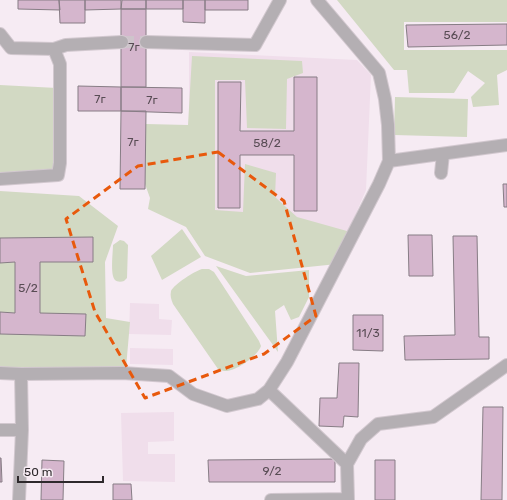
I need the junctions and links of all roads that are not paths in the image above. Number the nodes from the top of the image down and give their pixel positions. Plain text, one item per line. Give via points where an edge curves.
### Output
1 (280, 0) edge
2 (317, 0) edge
3 (0, 34) edge
4 (122, 42) tunnel mouth
5 (146, 42) tunnel mouth
6 (54, 49) junction
7 (507, 145) edge
8 (443, 154) junction
9 (389, 161) junction
10 (441, 173) dead end
11 (0, 179) edge
12 (507, 365) edge
13 (0, 373) edge
14 (21, 374) junction
15 (269, 390) junction
16 (0, 430) edge
17 (22, 430) junction
18 (348, 464) junction
19 (19, 500) edge
20 (271, 500) edge
21 (348, 500) edge

1 - 5 street via 255,45
2 - 9 street via 379,73 388,125
3 - 6 street via 11,48
4 - 6 street via 66,45
6 - 11 street via 60,64 58,175
7 - 8 street
8 - 9 street
8 - 10 street
9 - 15 street via 380,184 291,355
12 - 18 street via 433,417 378,424 361,439
13 - 14 street
14 - 15 street via 122,373 169,376 193,394 227,406 258,399
14 - 17 street
15 - 18 street
16 - 17 street
17 - 19 street
18 - 21 street
20 - 21 street

